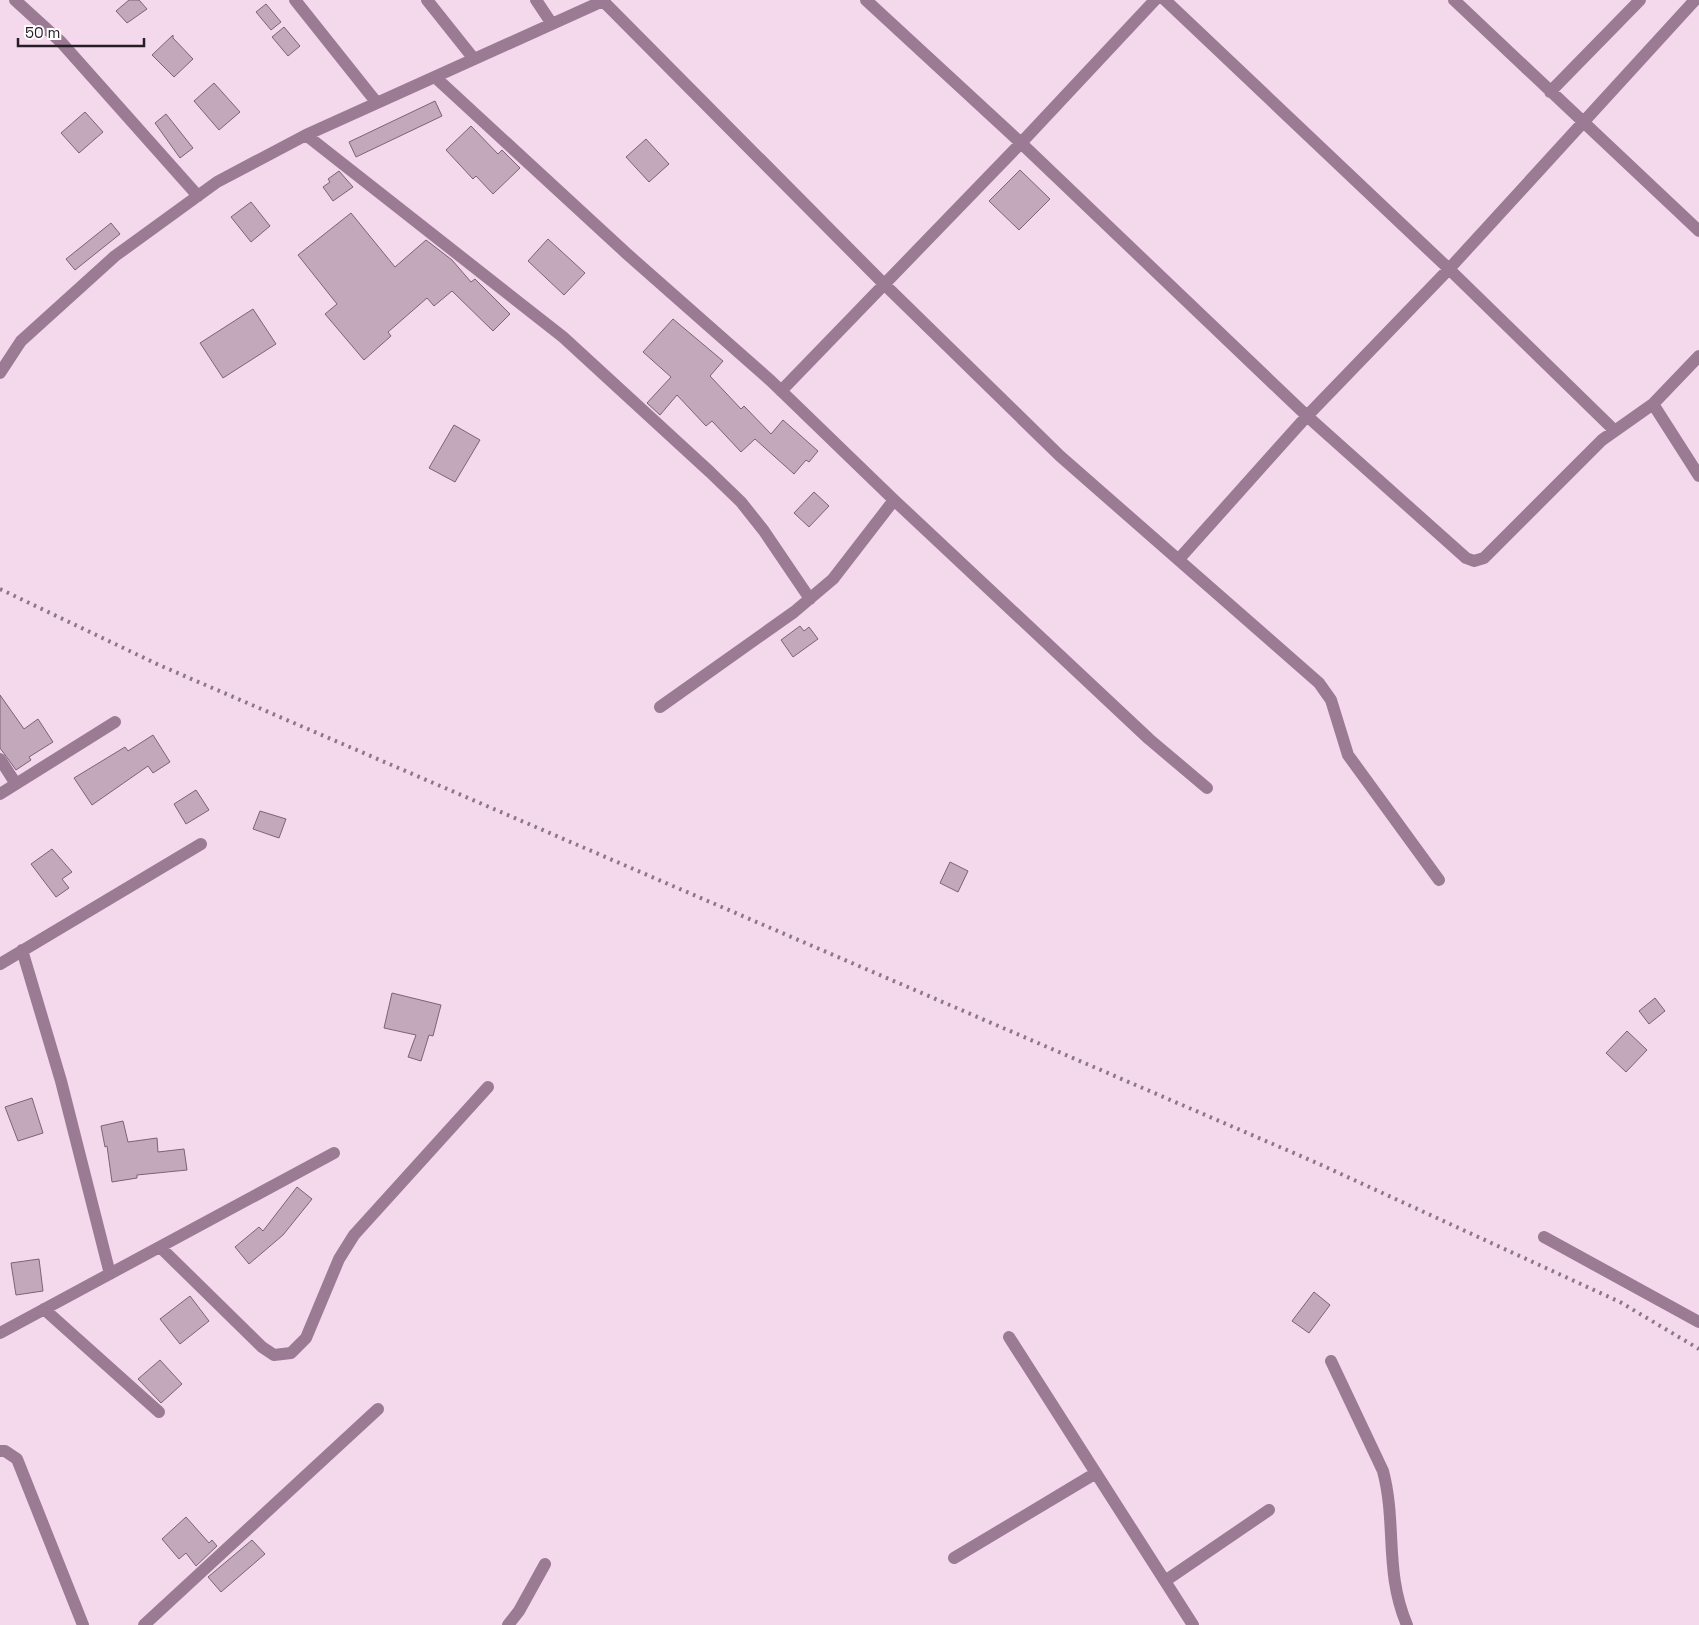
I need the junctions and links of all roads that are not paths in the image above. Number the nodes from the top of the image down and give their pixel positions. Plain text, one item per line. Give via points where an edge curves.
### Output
1 (15, 0) edge
2 (295, 0) edge
3 (427, 0) edge
4 (536, 0) edge
5 (866, 0) edge
6 (1155, 0) edge
7 (1165, 0) edge
8 (1454, 0) edge
9 (1640, 0) edge
10 (1695, 0) edge
11 (604, 1) edge
12 (552, 24) junction
13 (474, 59) junction
14 (435, 77) junction
15 (1550, 92) junction
16 (377, 103) junction
17 (1583, 124) junction
18 (306, 135) junction
19 (1021, 143) junction
20 (198, 196) junction
21 (1699, 231) edge
22 (1449, 269) junction
23 (884, 284) junction
24 (1699, 356) edge
25 (0, 373) edge
26 (781, 391) junction
27 (1653, 404) junction
28 (1307, 416) junction
29 (1614, 430) junction
30 (1699, 476) edge
31 (894, 500) junction
32 (1179, 558) junction
33 (810, 599) junction
34 (660, 708) dead end
35 (115, 722) dead end
36 (0, 759) edge
37 (16, 784) junction
38 (1207, 788) dead end
39 (0, 794) edge
40 (200, 844) dead end
41 (1439, 880) dead end
42 (22, 950) junction
43 (0, 964) edge
44 (488, 1087) dead end
45 (334, 1153) dead end
46 (1544, 1237) dead end
47 (160, 1247) junction
48 (110, 1274) junction
49 (44, 1310) junction
50 (1699, 1322) edge
51 (0, 1333) edge
52 (1009, 1337) dead end
53 (1330, 1361) dead end
54 (378, 1409) dead end
55 (159, 1412) dead end
56 (0, 1452) edge
57 (1096, 1473) junction
58 (1270, 1510) dead end
59 (954, 1558) dead end
60 (545, 1564) dead end
61 (1165, 1580) junction
62 (83, 1625) edge
63 (144, 1625) edge
64 (508, 1625) edge
65 (1193, 1625) edge
66 (1407, 1625) edge

1 - 20 street via 61,42
2 - 16 street
3 - 13 street
4 - 12 street
5 - 19 street
6 - 19 street
7 - 22 street
8 - 15 street
9 - 15 street
10 - 17 street
11 - 12 street
11 - 23 street
12 - 13 street
13 - 14 street
14 - 16 street
14 - 26 street
15 - 17 street
16 - 18 street
17 - 21 street
17 - 22 street
18 - 20 street
18 - 33 street via 563,338 703,465 741,502
19 - 23 street
19 - 28 street
20 - 25 street via 101,269 21,341
22 - 28 street
22 - 29 street
23 - 26 street
23 - 32 street via 1060,456
24 - 27 street
26 - 31 street
27 - 29 street
27 - 30 street
28 - 29 street via 1466,558 1474,561 1484,558
28 - 32 street
31 - 33 street via 833,579
31 - 38 street via 1149,739
32 - 41 street via 1319,683 1330,700 1348,755
33 - 34 street
35 - 37 street
36 - 37 street
37 - 39 street
40 - 42 street
42 - 43 street
42 - 48 street via 61,1081
44 - 47 street via 354,1235 339,1260 306,1338 291,1353 274,1355 262,1347
45 - 47 street
46 - 50 street
47 - 48 street
48 - 49 street
49 - 51 street
49 - 55 street
52 - 57 street
53 - 66 street via 1383,1471 1387,1487 1392,1572 1397,1600
54 - 63 street
56 - 62 street via 17,1459
57 - 59 street
57 - 61 street
58 - 61 street
60 - 64 street
61 - 65 street

